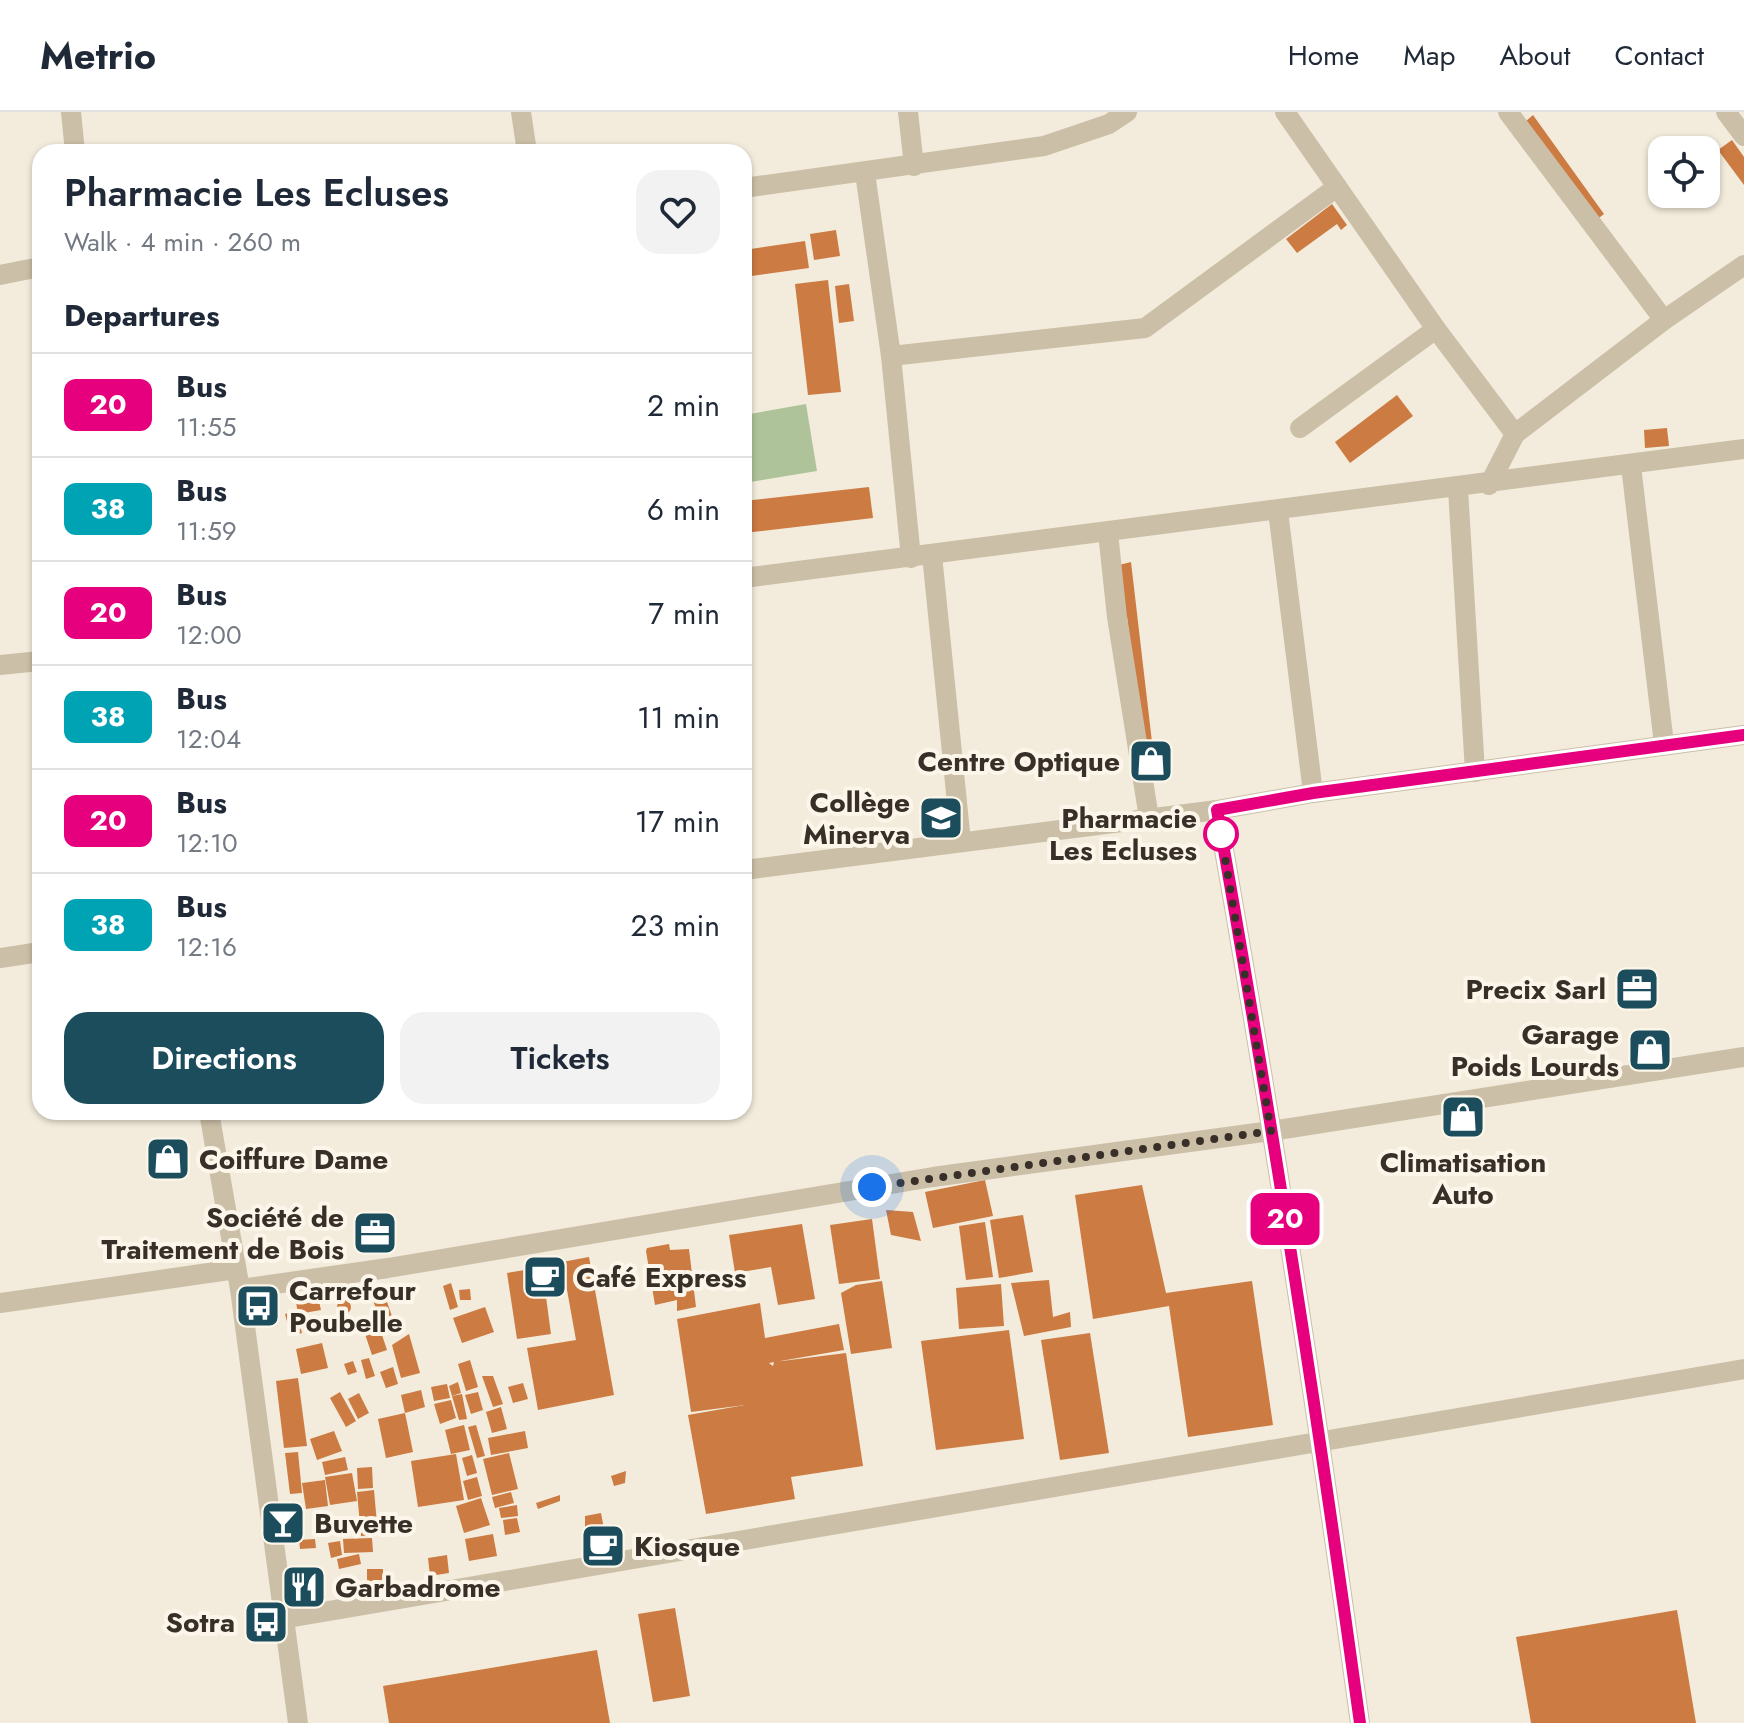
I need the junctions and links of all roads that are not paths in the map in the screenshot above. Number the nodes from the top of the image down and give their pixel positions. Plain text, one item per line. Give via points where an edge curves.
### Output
1 (71, 112) edge
2 (521, 112) edge
3 (908, 112) edge
4 (1127, 112) edge
5 (1285, 112) edge
6 (1508, 112) edge
7 (1726, 112) edge
8 (1744, 136) edge
9 (74, 144) edge
10 (526, 144) edge
11 (914, 166) junction
12 (865, 173) junction
13 (752, 187) edge
14 (1337, 187) junction
15 (1744, 265) edge
16 (32, 269) edge
17 (0, 275) edge
18 (1664, 320) junction
19 (1436, 329) junction
20 (891, 356) junction
21 (1300, 428) dead end
22 (1515, 434) junction
23 (1744, 449) edge
24 (1631, 466) junction
25 (1489, 485) junction
26 (1458, 489) junction
27 (1278, 511) junction
28 (1108, 533) junction
29 (932, 555) junction
30 (911, 558) junction
31 (752, 577) edge
32 (32, 662) edge
33 (0, 665) edge
34 (1744, 735) edge
35 (1664, 744) junction
36 (1475, 772) junction
37 (1313, 793) junction
38 (1217, 810) junction
39 (1149, 818) junction
40 (961, 842) junction
41 (752, 869) edge
42 (32, 953) edge
43 (0, 958) edge
44 (1744, 1057) edge
45 (210, 1120) edge
46 (1271, 1131) junction
47 (238, 1279) junction
48 (0, 1303) edge
49 (1744, 1369) edge
50 (1321, 1442) junction
51 (282, 1619) junction
52 (298, 1723) edge
53 (1360, 1723) edge

1 - 9 street
2 - 10 street
3 - 11 street
4 - 11 street via 1109,124 1044,146
5 - 14 street
6 - 18 street
7 - 8 street
11 - 12 street
12 - 13 street
12 - 20 street
14 - 19 street
14 - 20 street via 1145,328
15 - 18 street
16 - 17 street
18 - 22 street
19 - 21 street
19 - 22 street
20 - 30 street
22 - 25 street
23 - 24 street
24 - 25 street
24 - 35 street
25 - 26 street
26 - 27 street
26 - 36 street
27 - 28 street
27 - 37 street
28 - 29 street
28 - 39 street
29 - 30 street
29 - 40 street
30 - 31 street
32 - 33 street
34 - 35 street
35 - 36 street
36 - 37 street
37 - 38 street
38 - 39 street
38 - 46 street
39 - 40 street
40 - 41 street
42 - 43 street
44 - 46 street
45 - 47 street
46 - 47 street via 933,1177 388,1268
46 - 50 street
47 - 48 street
47 - 51 street
49 - 50 street
50 - 51 street
50 - 53 street
51 - 52 street

